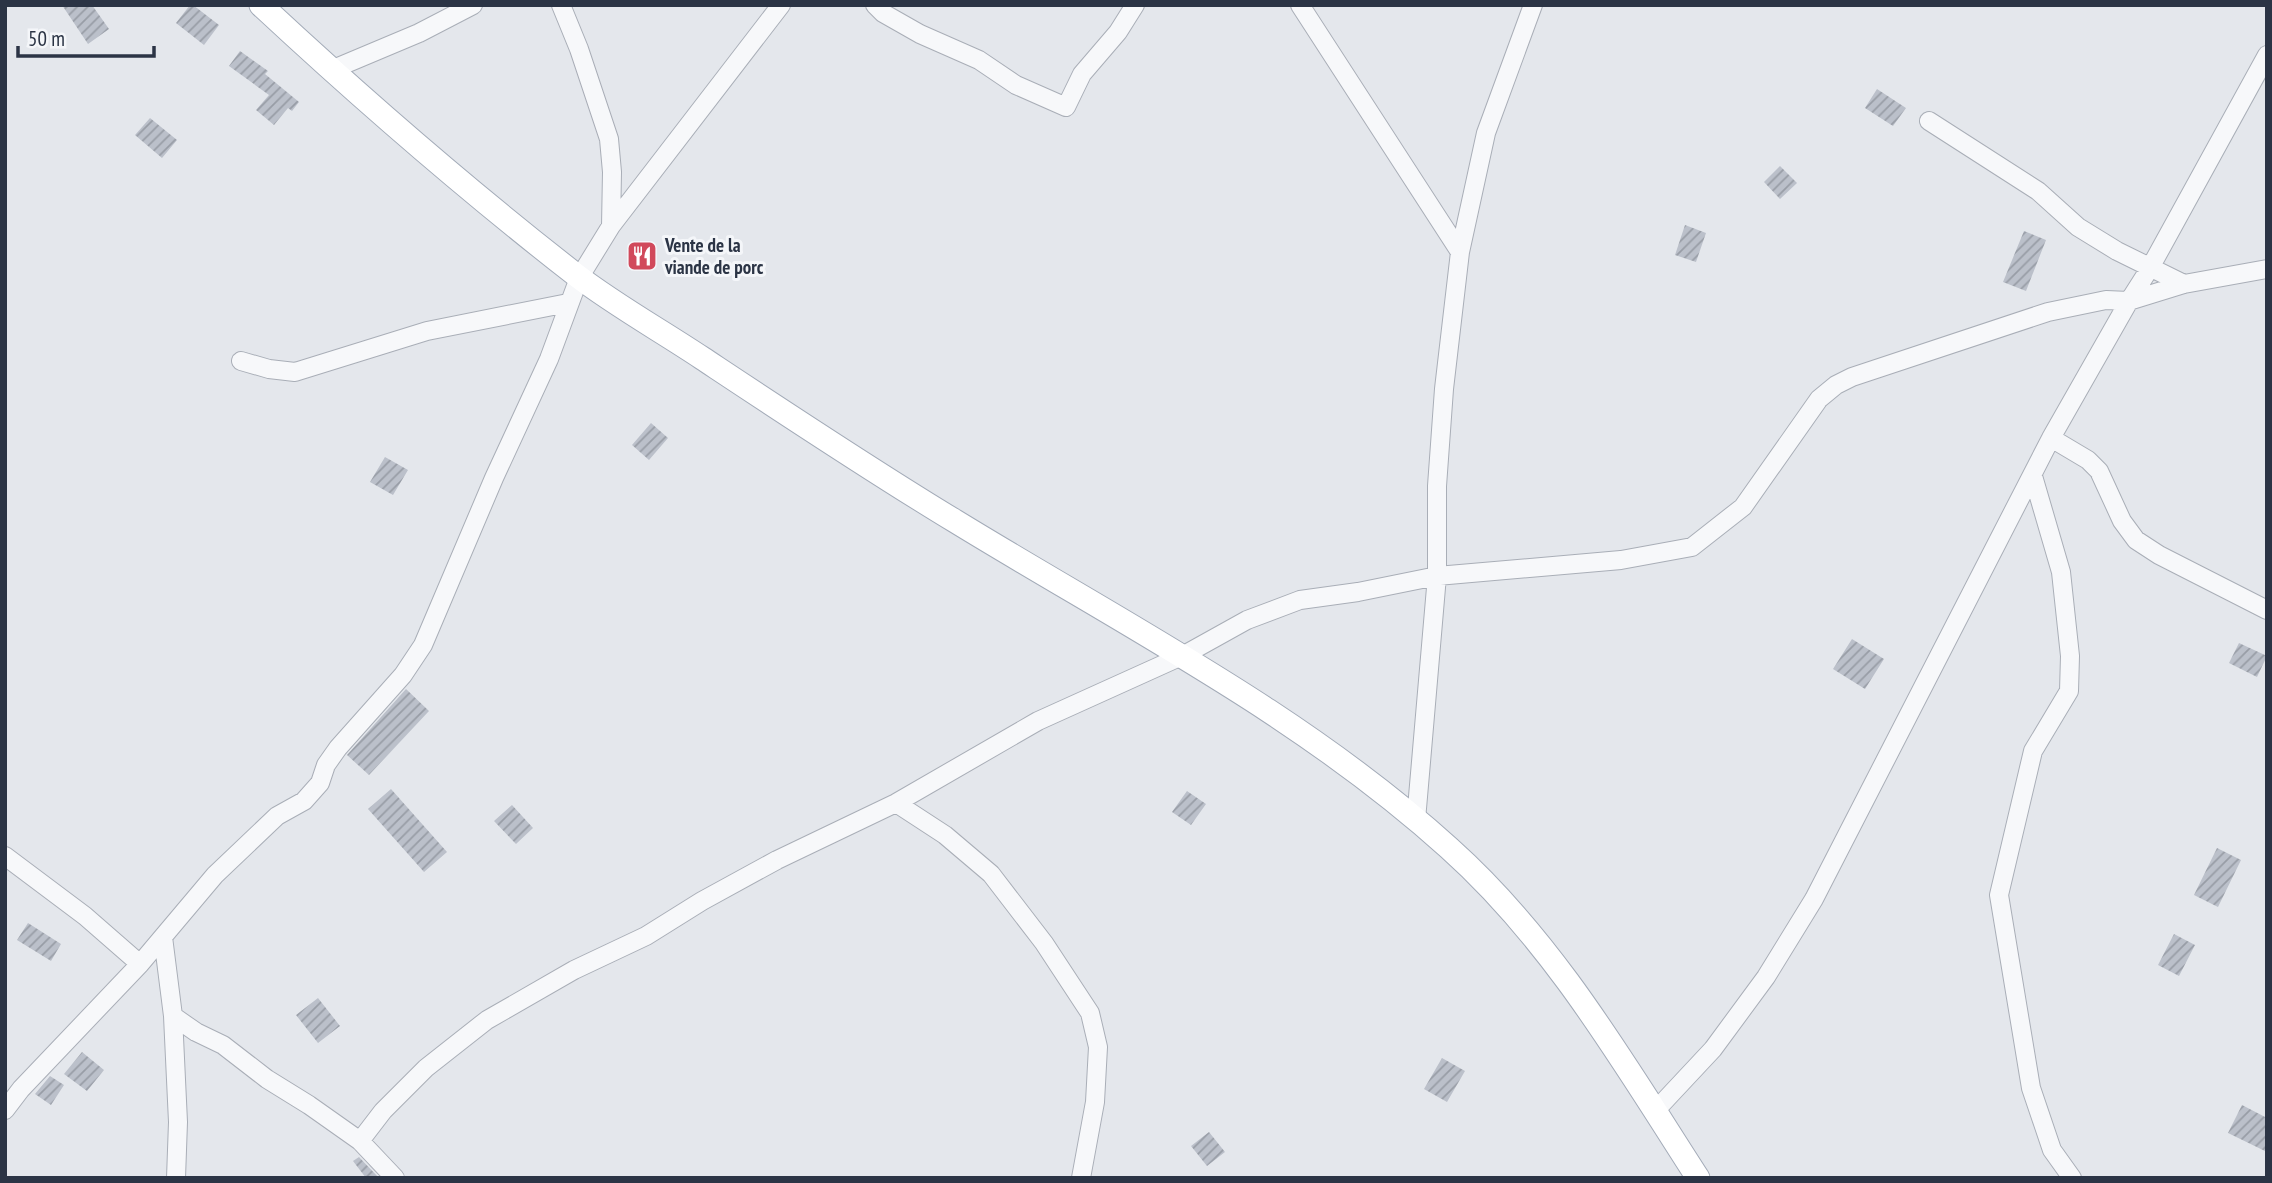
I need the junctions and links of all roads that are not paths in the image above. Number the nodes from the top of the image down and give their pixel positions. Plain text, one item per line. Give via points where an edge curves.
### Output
1 (261, 5) edge
2 (473, 5) edge
3 (561, 5) edge
4 (780, 5) edge
5 (875, 5) edge
6 (1135, 5) edge
7 (1300, 5) edge
8 (1532, 5) edge
9 (2267, 55) edge
10 (331, 71) junction
11 (1929, 121) dead end
12 (611, 226) junction
13 (1460, 253) junction
14 (2150, 268) junction
15 (2267, 270) edge
16 (579, 278) junction
17 (2184, 284) junction
18 (2129, 301) junction
19 (568, 303) junction
20 (241, 360) dead end
21 (2051, 438) junction
22 (2033, 476) junction
23 (1437, 576) junction
24 (2267, 610) edge
25 (1184, 655) junction
26 (896, 803) junction
27 (1416, 820) junction
28 (5, 856) edge
29 (163, 937) junction
30 (140, 964) junction
31 (173, 1016) junction
32 (5, 1110) edge
33 (1655, 1111) junction
34 (360, 1141) junction
35 (176, 1178) edge
36 (395, 1178) edge
37 (1081, 1178) edge
38 (1698, 1178) edge
39 (2072, 1178) edge

1 - 10 main road
2 - 10 street
3 - 12 street via 609,139
4 - 12 street
5 - 6 street via 920,34 1066,107 1082,74
7 - 13 street
8 - 13 street via 1486,133
9 - 14 street
10 - 16 main road
11 - 14 street via 2038,191 2078,227
12 - 16 street
13 - 23 street via 1437,486
14 - 17 street
14 - 18 street
15 - 17 street
16 - 19 street
16 - 25 main road via 951,519
17 - 18 street
18 - 21 street
18 - 23 street via 2106,300 2048,312 1836,385 1819,399 1743,507 1692,547 1621,560
19 - 20 street via 427,331 295,372
19 - 29 street via 549,359 424,645 338,748 320,783 304,801 277,816 215,875
21 - 22 street
21 - 24 street via 2099,471 2136,540
22 - 33 street via 1814,899 1713,1049
22 - 39 street via 2061,572 2069,691 2033,751 1999,895 2031,1088 2052,1150
23 - 25 street via 1300,600 1247,620
23 - 27 street
25 - 26 street via 1038,722
25 - 27 main road via 1321,746
26 - 34 street via 777,860 487,1020 426,1068
26 - 37 street via 945,835 991,874 1090,1013 1098,1047 1095,1102
27 - 33 main road via 1516,916 1578,994
28 - 30 street
29 - 30 street
29 - 31 street
30 - 32 street
31 - 34 street via 223,1045
31 - 35 street
33 - 38 main road
34 - 36 street

